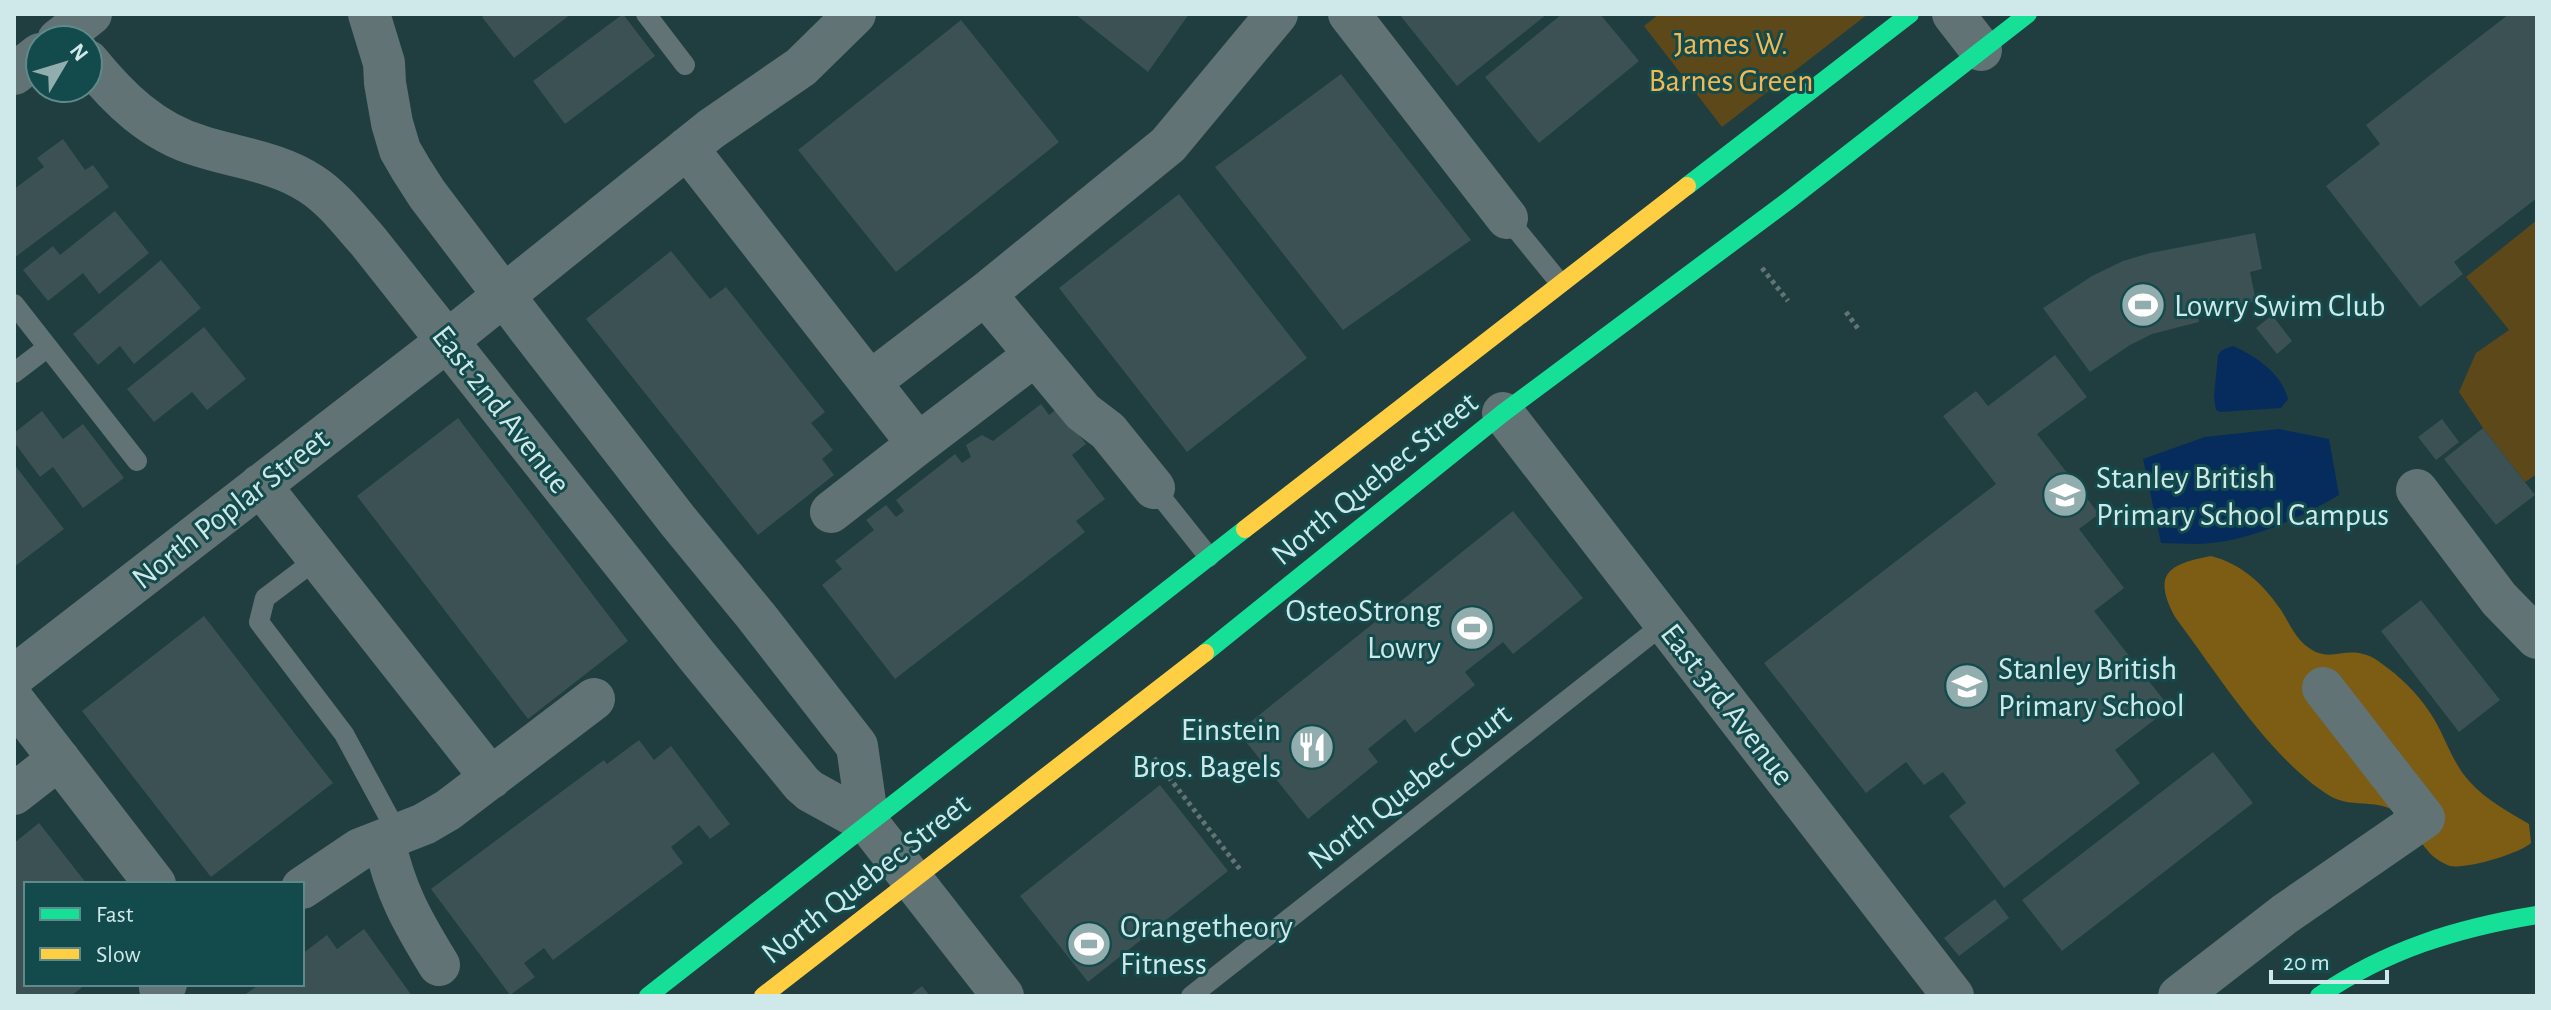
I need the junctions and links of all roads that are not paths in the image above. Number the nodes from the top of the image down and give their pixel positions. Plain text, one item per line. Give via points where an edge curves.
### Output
1 (369, 14) edge
2 (646, 14) edge
3 (855, 14) edge
4 (1277, 14) edge
5 (1349, 14) edge
6 (1910, 14) edge
7 (1953, 14) edge
8 (2028, 14) edge
9 (1981, 50) junction
10 (685, 65) dead end
11 (104, 81) edge
12 (687, 148) junction
13 (1507, 218) joint
14 (1560, 283) junction
15 (985, 294) junction
16 (503, 295) junction
17 (14, 304) edge
18 (447, 341) junction
19 (48, 347) junction
20 (1035, 355) junction
21 (14, 373) edge
22 (870, 382) junction
23 (1503, 413) junction
24 (918, 444) junction
25 (137, 461) dead end
26 (260, 485) junction
27 (1154, 488) joint
28 (2417, 490) dead end
29 (831, 512) dead end
30 (1209, 557) junction
31 (318, 558) junction
32 (1665, 623) junction
33 (2537, 638) edge
34 (14, 676) edge
35 (2323, 688) dead end
36 (594, 699) dead end
37 (14, 701) edge
38 (59, 759) junction
39 (491, 778) junction
40 (14, 794) edge
41 (868, 823) junction
42 (391, 837) junction
43 (913, 880) junction
44 (153, 882) edge
45 (304, 887) edge
46 (2537, 915) edge
47 (439, 965) dead end
48 (1940, 992) edge
49 (648, 996) edge
50 (763, 996) edge
51 (1003, 996) edge
52 (1191, 996) edge
53 (2179, 996) edge
54 (2319, 996) edge

1 - 16 street via 400,150
2 - 10 lane
3 - 12 street via 801,67
4 - 15 street via 1168,145
5 - 13 street
6 - 14 main road, North Quebec Street
7 - 9 street
8 - 9 main road, North Quebec Street
9 - 23 main road, North Quebec Street
11 - 18 street, East 2nd Avenue via 166,132 275,166 310,183 368,241
12 - 16 street
12 - 22 street
13 - 14 lane
14 - 30 main road, North Quebec Street
15 - 20 street
15 - 22 street
16 - 18 street, North Poplar Street
16 - 41 street via 857,746
17 - 19 lane
18 - 26 street, North Poplar Street
18 - 41 street, East 2nd Avenue via 802,784
19 - 21 lane
19 - 25 lane
20 - 24 street
20 - 27 street
22 - 24 street
23 - 32 street, East 3rd Avenue
23 - 43 main road, North Quebec Street
24 - 29 street
26 - 31 street
26 - 34 street, North Poplar Street
27 - 30 lane
28 - 33 street via 2499,599
30 - 41 main road, North Quebec Street
31 - 39 street
31 - 42 lane via 265,598 259,622 344,734
32 - 48 street, East 3rd Avenue
32 - 52 lane, North Quebec Court
35 - 53 street via 2424,818 2285,914
36 - 39 street
37 - 38 street
38 - 40 street
38 - 44 street
39 - 42 street via 448,810
41 - 43 street, East 2nd Avenue
41 - 49 main road, North Quebec Street
42 - 45 street via 360,849
42 - 47 street via 390,871 400,898
43 - 50 main road, North Quebec Street
43 - 51 street, East 2nd Avenue
46 - 54 main road via 2457,930 2390,954

